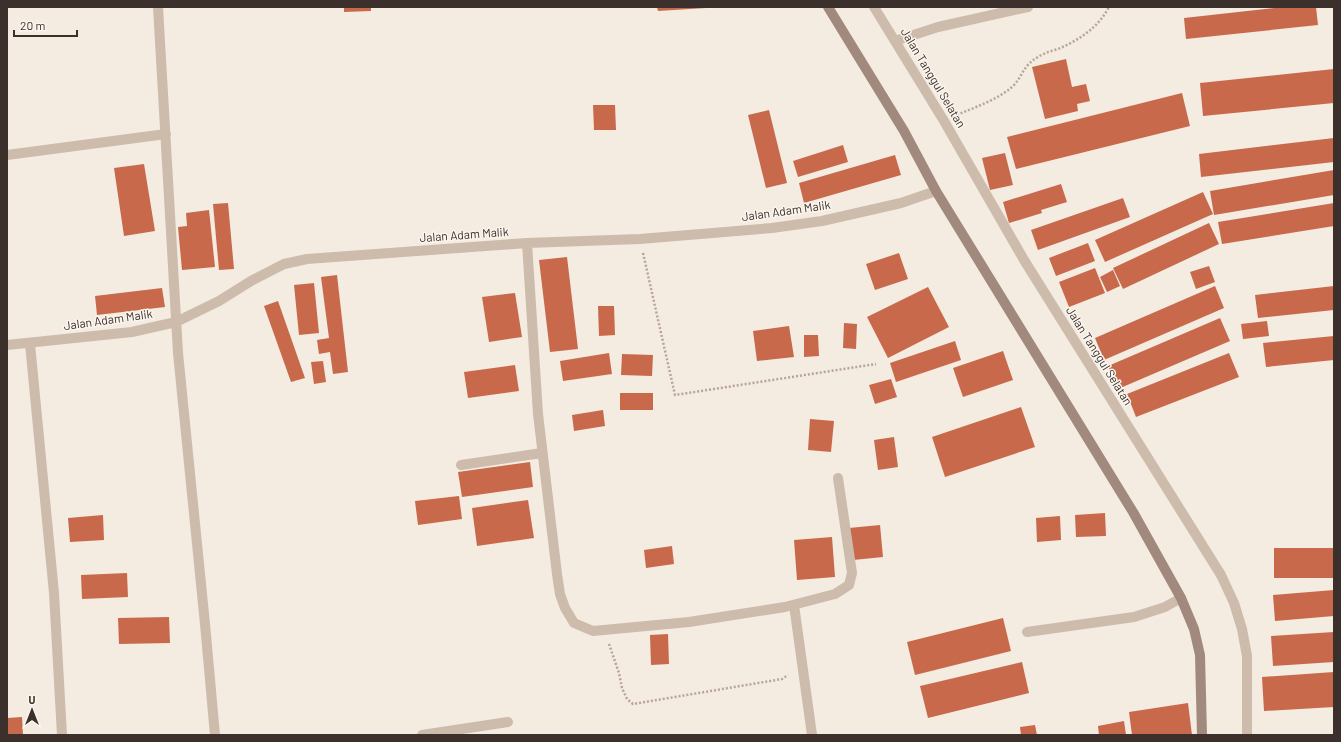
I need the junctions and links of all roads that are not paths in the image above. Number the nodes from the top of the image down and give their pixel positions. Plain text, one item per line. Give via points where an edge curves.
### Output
1 (158, 7) edge
2 (828, 7) edge
3 (874, 7) edge
4 (1028, 7) edge
5 (895, 41) junction
6 (166, 134) junction
7 (7, 155) edge
8 (936, 191) junction
9 (527, 243) junction
10 (176, 322) junction
11 (30, 344) junction
12 (7, 345) edge
13 (542, 453) junction
14 (461, 465) dead end
15 (838, 478) dead end
16 (1181, 598) junction
17 (794, 605) junction
18 (1026, 632) dead end
19 (508, 722) dead end
20 (62, 735) edge
21 (215, 735) edge
22 (422, 735) edge
23 (812, 735) edge
24 (1202, 735) edge
25 (1248, 735) edge

1 - 6 street
2 - 8 street via 904,131
3 - 5 street, Jalan Tanggul Selatan
4 - 5 street via 938,27
5 - 25 street, Jalan Tanggul Selatan via 1024,260 1221,575 1236,610 1247,656
6 - 7 street
6 - 10 street
8 - 9 street, Jalan Adam Malik via 901,203 822,221 772,228 640,239
8 - 16 street via 1133,512
9 - 10 street, Jalan Adam Malik via 307,259 284,264
9 - 13 street
10 - 11 street, Jalan Adam Malik via 132,332
10 - 21 street
11 - 12 street, Jalan Adam Malik
11 - 20 street via 54,593
13 - 14 street
13 - 17 street via 560,594 574,623 593,632 688,622
15 - 17 street via 852,573 849,585 835,594
16 - 18 street via 1165,607 1134,617
16 - 24 street via 1194,629 1200,655
17 - 23 street
19 - 22 street

